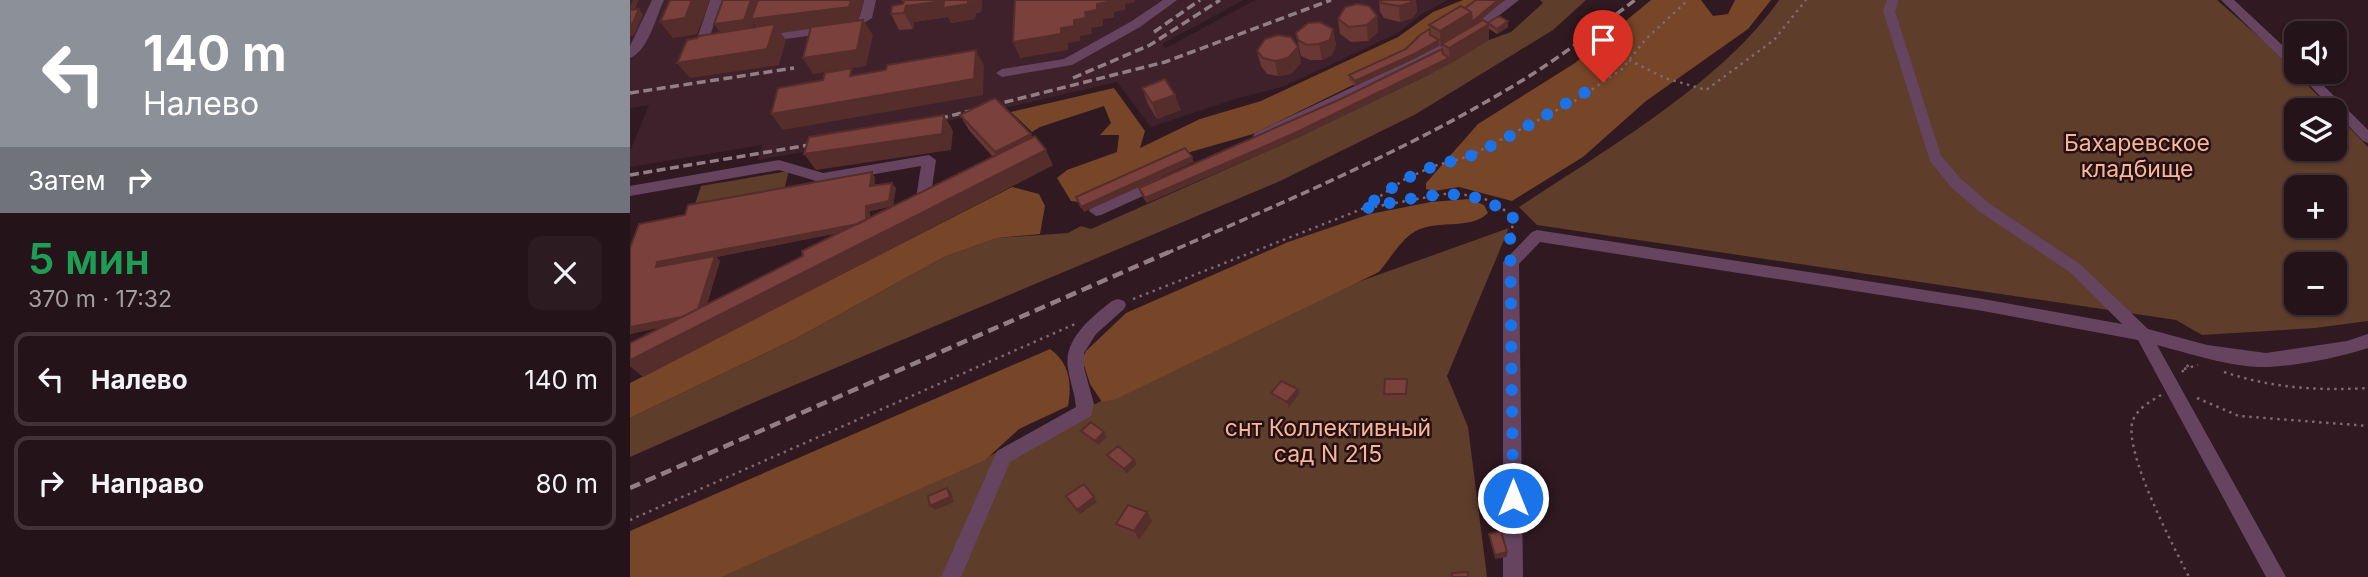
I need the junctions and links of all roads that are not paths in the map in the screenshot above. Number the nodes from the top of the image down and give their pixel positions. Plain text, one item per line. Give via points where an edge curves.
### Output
1 (658, 0) edge
2 (716, 0) edge
3 (870, 0) edge
4 (1171, 0) edge
5 (1513, 0) edge
6 (1893, 0) edge
7 (2227, 0) edge
8 (630, 54) edge
9 (2284, 54) edge
10 (1002, 73) dead end
11 (2315, 84) edge
12 (2368, 138) edge
13 (1246, 142) edge
14 (1171, 177) edge
15 (631, 193) edge
16 (1096, 211) dead end
17 (899, 215) edge
18 (1118, 305) road end
19 (2143, 334) junction
20 (2368, 341) edge
21 (951, 577) edge
22 (1513, 577) edge
23 (2276, 577) edge

1 - 8 street
2 - 3 street via 704,36 710,43 852,26 866,18
4 - 10 street via 1067,61
5 - 13 street via 1425,57
6 - 19 street via 1889,11 1935,158 1985,208 2076,270
7 - 9 street
11 - 12 street
14 - 16 street
15 - 17 street via 779,165 823,178 929,160 923,201
18 - 21 street via 1077,348 1075,361 1086,398 1085,411 1003,457
19 - 20 street via 2203,359 2266,360
19 - 22 street via 1983,304 1537,236 1511,262
19 - 23 street

